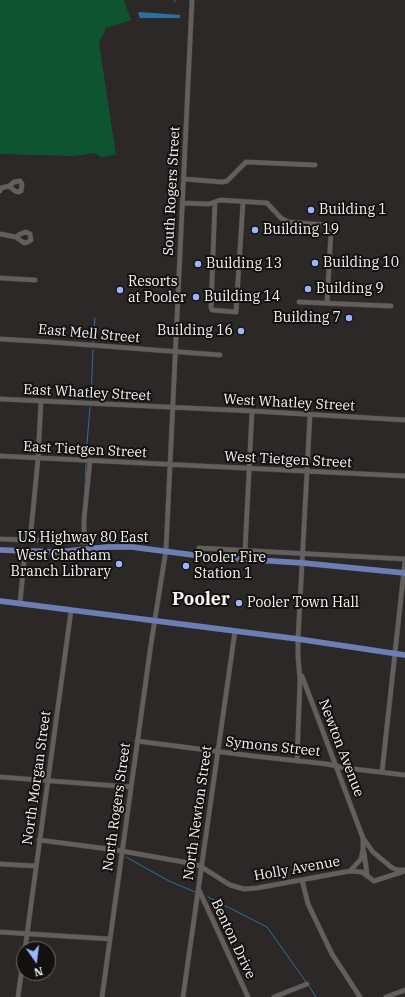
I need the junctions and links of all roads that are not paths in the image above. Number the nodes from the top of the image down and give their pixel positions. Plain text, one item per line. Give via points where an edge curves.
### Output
1 (192, 0) edge
2 (315, 165) dead end
3 (184, 179) junction
4 (9, 186) dead end
5 (0, 191) edge
6 (215, 202) junction
7 (243, 202) junction
8 (183, 203) junction
9 (0, 234) edge
10 (16, 237) dead end
11 (0, 278) edge
12 (35, 280) dead end
13 (299, 302) dead end
14 (327, 303) junction
15 (391, 306) dead end
16 (0, 339) edge
17 (175, 352) junction
18 (220, 355) dead end
19 (0, 399) edge
20 (41, 401) junction
21 (172, 408) junction
22 (252, 411) junction
23 (310, 415) junction
24 (405, 420) edge
25 (0, 456) edge
26 (38, 459) junction
27 (90, 461) junction
28 (170, 464) junction
29 (249, 469) junction
30 (307, 472) junction
31 (405, 476) edge
32 (0, 539) edge
33 (30, 541) junction
34 (199, 548) dead end
35 (0, 550) edge
36 (166, 550) junction
37 (25, 551) junction
38 (246, 552) junction
39 (303, 554) junction
40 (405, 560) edge
41 (303, 563) junction
42 (405, 573) edge
43 (0, 601) edge
44 (20, 603) junction
45 (71, 611) junction
46 (155, 621) junction
47 (235, 631) junction
48 (298, 639) junction
49 (395, 653) junction
50 (405, 655) edge
51 (299, 667) junction
52 (137, 740) junction
53 (218, 752) junction
54 (297, 761) junction
55 (336, 766) junction
56 (382, 772) junction
57 (405, 775) edge
58 (0, 777) edge
59 (48, 780) junction
60 (131, 787) junction
61 (363, 838) junction
62 (39, 840) junction
63 (363, 850) junction
64 (122, 851) junction
65 (0, 864) edge
66 (36, 866) junction
67 (202, 868) junction
68 (350, 871) junction
69 (405, 871) edge
70 (367, 874) junction
71 (302, 880) junction
72 (199, 890) junction
73 (0, 932) edge
74 (27, 933) junction
75 (110, 939) junction
76 (26, 941) edge
77 (20, 981) edge
78 (307, 984) dead end
79 (405, 990) edge
80 (18, 997) edge
81 (102, 997) edge
82 (183, 997) edge
83 (248, 997) edge
84 (274, 997) edge
85 (360, 997) edge
86 (386, 997) edge

1 - 3 street, South Rogers Street
2 - 3 street via 246,162 222,182
3 - 8 street, South Rogers Street
4 - 5 street via 1,188
6 - 7 street
6 - 7 street via 211,307 212,310 236,312
6 - 8 street
7 - 14 street via 267,203 288,222 326,225 329,228 331,232
8 - 17 street, South Rogers Street
9 - 10 street
11 - 12 street
13 - 14 street
14 - 15 street
16 - 17 street, East Mell Street
17 - 18 street, East Mell Street
17 - 21 street, South Rogers Street
19 - 20 street, East Whatley Street
20 - 21 street, East Whatley Street
20 - 26 street
21 - 22 street, West Whatley Street
21 - 28 street, South Rogers Street
22 - 23 street, West Whatley Street
22 - 29 street
23 - 24 street, West Whatley Street
23 - 30 street
25 - 26 street, East Tietgen Street
26 - 27 street, East Tietgen Street
26 - 33 street
27 - 28 street, East Tietgen Street
27 - 33 street via 84,518 86,542
28 - 29 street, West Tietgen Street
28 - 36 street, South Rogers Street
29 - 30 street, West Tietgen Street
29 - 38 street
30 - 31 street, West Tietgen Street
30 - 39 street
32 - 33 street
34 - 38 street
35 - 37 main road, US Highway 80 East
36 - 37 main road, US Highway 80 East via 107,547 58,552
36 - 41 main road, US Highway 80 East via 209,557
36 - 46 street, North Rogers Street
37 - 44 street
38 - 39 street
39 - 40 street
39 - 41 street
40 - 42 street
41 - 42 main road, US Highway 80 East
41 - 48 street
42 - 49 street
43 - 44 main road
44 - 45 main road
45 - 46 main road
45 - 59 street, North Morgan Street
46 - 47 main road
46 - 52 street, North Rogers Street
47 - 48 main road
47 - 53 street, North Newton Street
48 - 49 main road
48 - 51 street
49 - 50 main road
49 - 56 street
51 - 54 street
51 - 55 street, Newton Avenue
52 - 53 street, Symons Street
52 - 60 street, North Rogers Street
53 - 54 street, Symons Street
53 - 67 street, North Newton Street
54 - 55 street, Symons Street
55 - 56 street, Symons Street
55 - 61 street, Newton Avenue
56 - 57 street, Symons Street
58 - 59 street
59 - 60 street
59 - 62 street, North Morgan Street
60 - 64 street, North Rogers Street
61 - 63 street, Newton Avenue
61 - 69 street, Newton Avenue via 391,867
62 - 64 street, Holly Avenue
62 - 66 street, North Morgan Street
63 - 68 street, Newton Avenue via 360,862
63 - 70 street, Newton Avenue
64 - 67 street, Holly Avenue via 189,863
64 - 75 street, North Rogers Street
65 - 66 street
66 - 74 street, North Morgan Street
67 - 71 street, Holly Avenue via 223,882 242,889
67 - 72 street, North Newton Street
68 - 70 street, Holly Avenue
68 - 71 street, Holly Avenue
69 - 70 street, Holly Avenue via 375,881
71 - 85 street via 307,902 318,927 337,964
72 - 82 street, North Newton Street
72 - 83 street, Benton Drive
73 - 74 street
74 - 75 street
74 - 76 street, North Morgan Street
75 - 81 street, North Rogers Street
77 - 80 street
78 - 84 street
79 - 86 street

